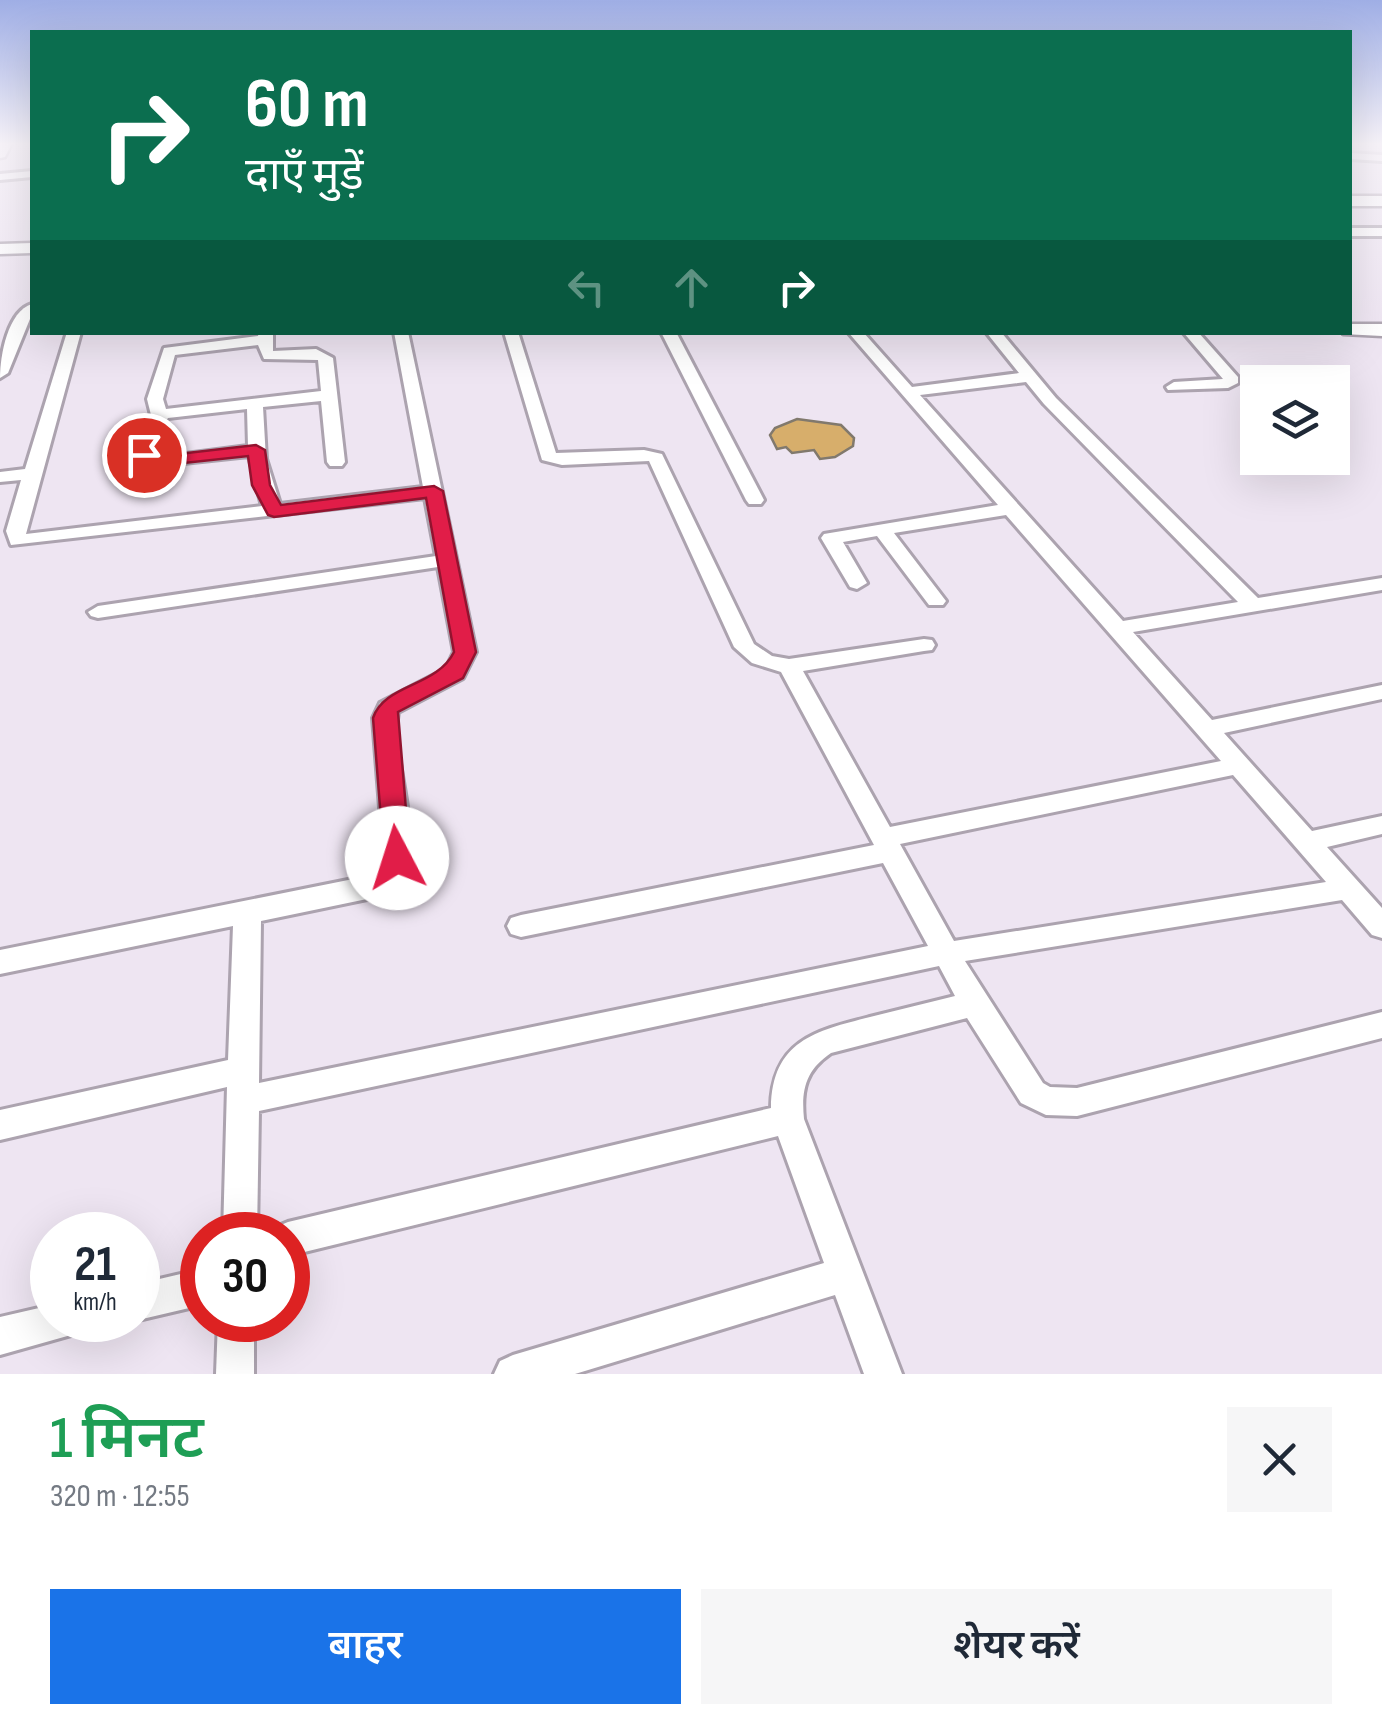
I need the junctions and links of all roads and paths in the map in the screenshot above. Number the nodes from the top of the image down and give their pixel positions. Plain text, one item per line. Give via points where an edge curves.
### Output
1 (1352, 232) edge
2 (1382, 232) edge
3 (30, 248) edge
4 (0, 249) edge
5 (30, 309) edge
6 (1352, 330) edge
7 (1382, 330) edge
8 (16, 334) edge
9 (73, 335) edge
10 (402, 335) edge
11 (513, 335) edge
12 (670, 335) edge
13 (857, 335) edge
14 (995, 335) edge
15 (1193, 335) edge
16 (266, 336) edge
17 (0, 374) edge
18 (1028, 377) junction
19 (1174, 388) dead end
20 (907, 392) junction
21 (328, 394) junction
22 (254, 403) junction
23 (161, 414) junction
24 (256, 450) junction
25 (336, 462) dead end
26 (32, 474) junction
27 (0, 477) edge
28 (434, 491) junction
29 (755, 500) dead end
30 (1008, 509) junction
31 (274, 512) junction
32 (881, 530) junction
33 (448, 560) junction
34 (858, 583) dead end
35 (1382, 584) edge
36 (936, 600) dead end
37 (1254, 606) junction
38 (98, 612) dead end
39 (1118, 628) junction
40 (924, 645) dead end
41 (789, 666) junction
42 (1382, 692) edge
43 (1204, 730) junction
44 (1236, 766) junction
45 (1382, 826) edge
46 (1306, 842) junction
47 (885, 845) junction
48 (1347, 889) junction
49 (248, 915) junction
50 (521, 926) dead end
51 (1382, 927) edge
52 (947, 953) junction
53 (0, 962) edge
54 (974, 1004) junction
55 (1382, 1025) edge
56 (242, 1085) junction
57 (788, 1119) junction
58 (0, 1125) edge
59 (240, 1212) edge
60 (310, 1234) edge
61 (846, 1274) junction
62 (30, 1329) edge
63 (0, 1336) edge
64 (236, 1342) edge
65 (235, 1374) edge
66 (513, 1374) edge
67 (882, 1374) edge

1 - 2 street
3 - 4 street
5 - 8 street
6 - 7 street
8 - 17 street
9 - 26 street
10 - 28 street
11 - 41 street via 548,456 656,458 745,647 768,664
12 - 29 street
13 - 20 street
14 - 18 street
15 - 19 street via 1232,380
16 - 21 street via 269,356 325,358
16 - 23 street via 170,351 156,399
18 - 20 street
18 - 37 street
20 - 30 street
21 - 22 street
21 - 25 street
22 - 23 street
22 - 24 street
23 - 24 street via 146,442 148,458
24 - 31 street
26 - 27 street
26 - 31 street via 14,537 24,543
28 - 31 street
28 - 33 street
30 - 32 street
30 - 39 street
32 - 34 street via 830,538
32 - 36 street
33 - 38 street
33 - 49 street via 464,636 462,663 455,673 396,702 385,718 397,858 392,870 368,889
35 - 37 street
37 - 39 street
39 - 43 street
40 - 41 street
41 - 47 street
42 - 43 street
43 - 44 street
44 - 46 street
44 - 47 street
45 - 46 street
46 - 48 street
47 - 50 street
47 - 52 street
48 - 51 street
48 - 52 street
49 - 53 street
49 - 56 street
52 - 54 street
52 - 56 street
54 - 55 street via 1032,1093 1061,1103
54 - 57 street via 823,1042 804,1053 785,1090
56 - 58 street
56 - 59 street
57 - 60 street
57 - 61 street
61 - 66 street
61 - 67 street
62 - 63 street
64 - 65 street

